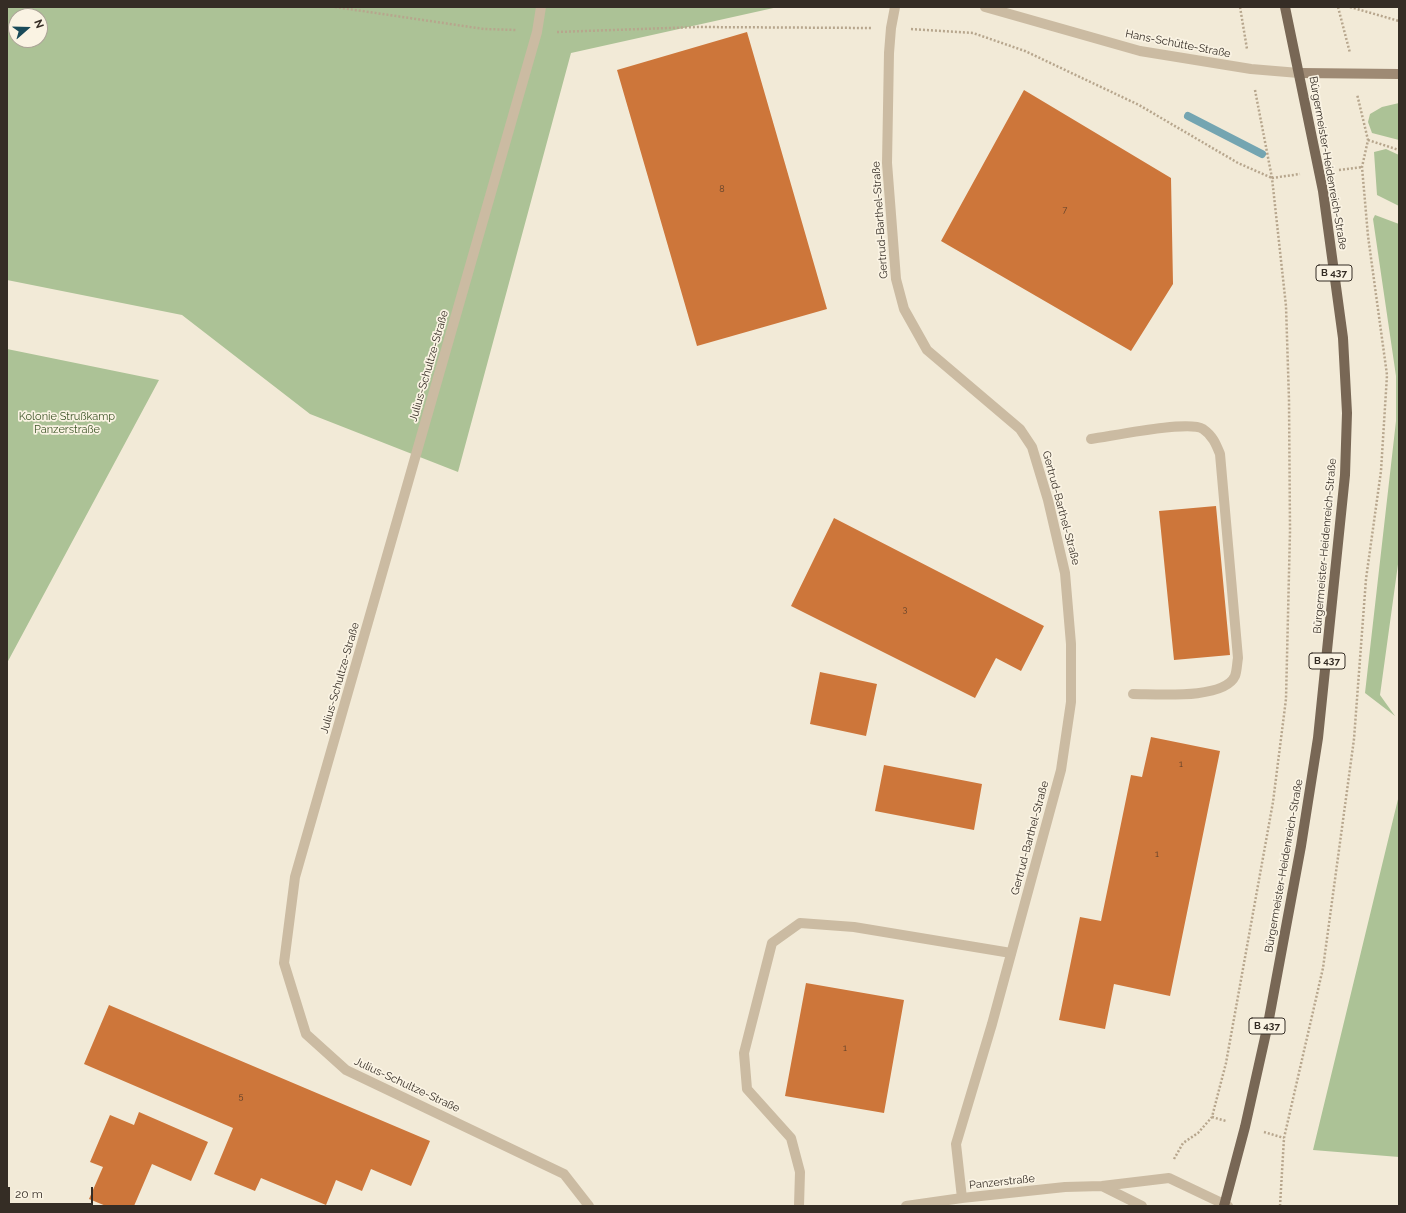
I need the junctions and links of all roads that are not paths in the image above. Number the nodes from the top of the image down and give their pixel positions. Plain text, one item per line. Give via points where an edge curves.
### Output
1 (540, 7) edge
2 (895, 7) edge
3 (985, 7) edge
4 (1285, 7) edge
5 (1299, 73) junction
6 (1399, 74) edge
7 (1091, 439) dead end
8 (1133, 694) dead end
9 (1011, 953) junction
10 (1102, 1186) junction
11 (962, 1198) junction
12 (1226, 1205) edge
13 (589, 1206) edge
14 (799, 1206) edge
15 (906, 1206) edge
16 (1142, 1206) edge

1 - 13 street, Julius-Schultze-Straße via 537,32 295,877 284,963 306,1034 346,1070 564,1174
2 - 9 street, Gertrud-Barthel-Straße via 891,28 887,163 896,279 904,309 927,350 1020,429 1032,447 1048,500 1065,573 1071,644 1071,702 1061,770
3 - 5 street, Hans-Schütte-Straße via 1140,51 1251,69
4 - 5 main road, B 437
5 - 6 street
5 - 12 main road, Bürgermeister-Heidenreich-Straße / B 437 via 1323,191 1343,338 1347,413 1345,475 1318,738 1301,846 1268,1024
7 - 8 street via 1185,426 1202,429 1214,438 1220,454 1238,658 1235,676 1227,685 1206,693
9 - 11 street, Gertrud-Barthel-Straße via 956,1144
9 - 14 street via 854,927 800,923 772,943 744,1053 747,1089 791,1138 800,1172
10 - 11 street, Panzerstraße via 1065,1187
10 - 12 street, Panzerstraße via 1169,1178
10 - 16 street, Panzerstraße
11 - 15 street, Panzerstraße

